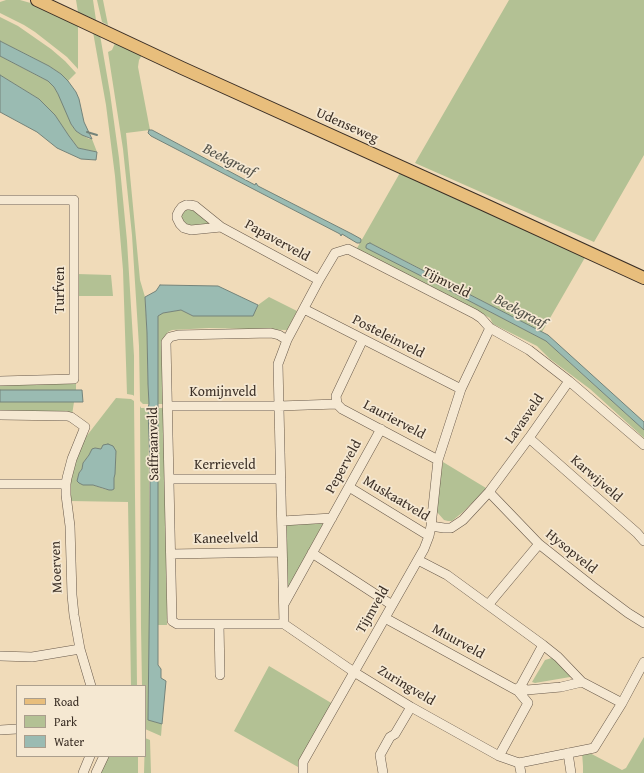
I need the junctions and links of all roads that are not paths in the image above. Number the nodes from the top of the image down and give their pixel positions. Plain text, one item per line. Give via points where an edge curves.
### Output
1 (37, 0) edge
2 (0, 200) edge
3 (222, 227) dead end
4 (644, 278) edge
5 (319, 280) junction
6 (304, 310) junction
7 (490, 328) junction
8 (363, 339) junction
9 (287, 340) junction
10 (0, 381) edge
11 (569, 381) junction
12 (461, 389) junction
13 (337, 404) junction
14 (167, 406) junction
15 (279, 406) junction
16 (0, 415) edge
17 (381, 429) junction
18 (530, 438) junction
19 (644, 445) edge
20 (438, 460) junction
21 (169, 479) junction
22 (281, 479) junction
23 (0, 484) edge
24 (66, 484) junction
25 (349, 487) junction
26 (490, 492) junction
27 (332, 518) junction
28 (282, 521) junction
29 (431, 526) junction
30 (429, 536) junction
31 (644, 541) edge
32 (539, 544) junction
33 (282, 552) junction
34 (312, 553) junction
35 (170, 554) junction
36 (418, 560) junction
37 (283, 605) junction
38 (392, 605) junction
39 (488, 605) junction
40 (385, 618) junction
41 (644, 623) edge
42 (219, 624) junction
43 (284, 624) junction
44 (543, 645) junction
45 (80, 649) junction
46 (0, 656) edge
47 (644, 662) edge
48 (354, 672) junction
49 (220, 675) dead end
50 (582, 682) junction
51 (91, 685) edge
52 (518, 689) junction
53 (622, 703) junction
54 (411, 707) junction
55 (16, 729) edge
56 (0, 730) edge
57 (568, 753) junction
58 (499, 756) junction
59 (90, 757) edge
60 (104, 757) edge
61 (519, 762) junction
62 (83, 773) edge
63 (96, 773) edge
64 (304, 773) edge
65 (383, 773) edge
66 (521, 773) edge
67 (571, 773) edge

1 - 4 main road, Udenseweg
2 - 10 street, Turfven via 74,200 74,379
3 - 5 street, Papaverveld
5 - 6 street, Tijmveld
5 - 7 street, Tijmveld via 335,253 348,249 475,314
6 - 8 street, Posteleinveld
6 - 9 street, Tijmveld
7 - 11 street via 529,350
7 - 12 street, Tijmveld
8 - 12 street, Posteleinveld
8 - 13 street via 336,396
9 - 14 street, Saffraanveld via 271,333 170,337 166,342
9 - 15 street, Tijmveld via 278,364
11 - 18 street, Lavasveld
11 - 19 street
12 - 20 street, Tijmveld
13 - 15 street
13 - 17 street, Laurierveld
14 - 15 street, Komijnveld
14 - 21 street, Saffraanveld
15 - 22 street, Tijmveld
16 - 24 street, Moerven via 67,416 85,427 72,459
17 - 20 street, Laurierveld
17 - 25 street, Peperveld
18 - 26 street, Lavasveld
18 - 31 street, Karwijveld
20 - 29 street, Tijmveld
21 - 22 street, Kerrieveld
21 - 35 street, Saffraanveld
22 - 28 street, Tijmveld
23 - 24 street
24 - 45 street, Moerven via 72,595
25 - 27 street, Peperveld
25 - 30 street, Muskaatveld
26 - 29 street, Lavasveld via 463,520 451,528
26 - 32 street, Hysopveld
27 - 28 street
27 - 34 street, Peperveld
28 - 33 street, Tijmveld
29 - 30 street, Tijmveld
30 - 36 street, Tijmveld
32 - 39 street
32 - 41 street, Hysopveld via 598,591
33 - 35 street, Kaneelveld
33 - 37 street, Tijmveld
34 - 37 street, Peperveld
34 - 38 street
35 - 42 street, Saffraanveld via 172,621 177,624
36 - 38 street, Tijmveld
36 - 39 street via 447,575
37 - 43 street, Tijmveld
38 - 40 street, Tijmveld
39 - 44 street
40 - 48 street, Tijmveld
40 - 52 street, Muurveld
42 - 43 street, Saffraanveld
42 - 49 street
43 - 48 street, Zuringveld
44 - 50 street
44 - 52 street
45 - 46 street via 32,656
45 - 51 street, Moerven
47 - 53 street
48 - 54 street, Zuringveld
48 - 64 street, Tijmveld via 303,762
50 - 52 street, Muurveld via 561,687
50 - 53 street
52 - 58 street via 528,703
53 - 57 street, Zuringveld via 594,748
54 - 58 street, Zuringveld
54 - 65 street via 380,755
55 - 56 street
57 - 61 street, Zuringveld
57 - 67 street
58 - 61 street, Zuringveld
59 - 62 street
60 - 63 street
61 - 66 street

